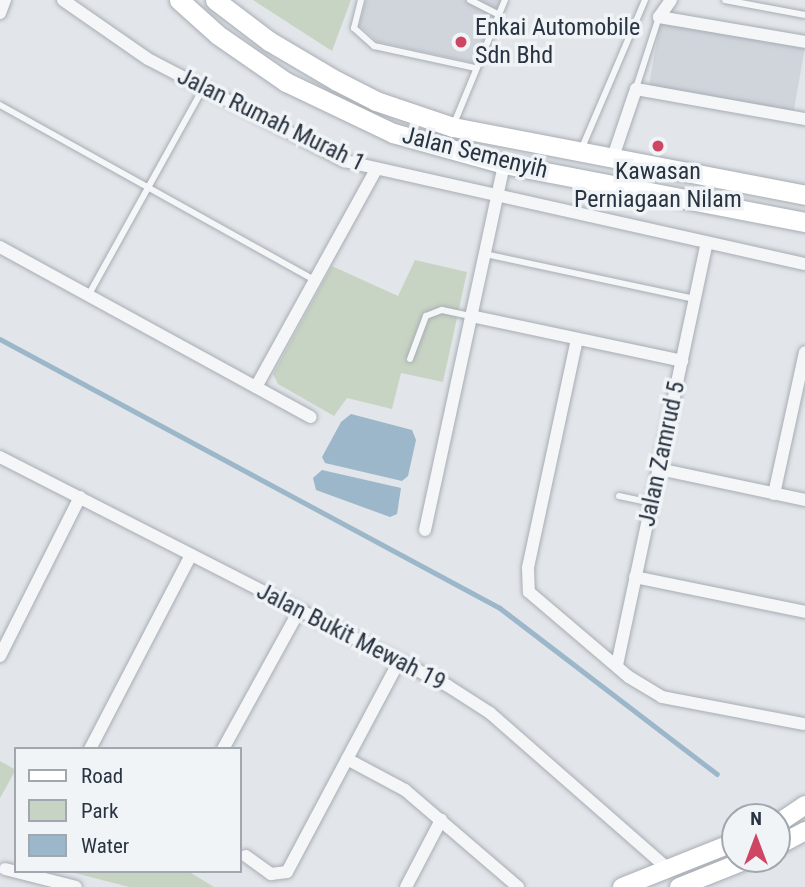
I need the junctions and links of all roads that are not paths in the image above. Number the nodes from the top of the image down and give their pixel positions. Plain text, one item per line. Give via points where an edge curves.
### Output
1 (5, 0) edge
2 (63, 0) edge
3 (179, 0) edge
4 (215, 0) edge
5 (362, 0) edge
6 (470, 0) edge
7 (505, 0) edge
8 (645, 0) edge
9 (671, 0) edge
10 (725, 0) edge
11 (775, 0) edge
12 (760, 4) edge
13 (773, 10) junction
14 (0, 13) edge
15 (499, 15) junction
16 (805, 15) edge
17 (659, 17) junction
18 (805, 42) edge
19 (475, 68) junction
20 (636, 89) junction
21 (202, 90) junction
22 (0, 105) edge
23 (805, 119) edge
24 (453, 127) junction
25 (580, 153) junction
26 (612, 160) junction
27 (504, 164) junction
28 (375, 170) junction
29 (148, 188) junction
30 (805, 195) edge
31 (496, 198) junction
32 (805, 222) edge
33 (708, 243) junction
34 (0, 247) edge
35 (484, 253) junction
36 (805, 264) edge
37 (316, 281) junction
38 (88, 296) junction
39 (695, 299) junction
40 (471, 316) junction
41 (577, 339) junction
42 (805, 352) edge
43 (410, 359) dead end
44 (682, 361) junction
45 (256, 387) junction
46 (801, 392) edge
47 (311, 417) dead end
48 (0, 457) edge
49 (659, 469) junction
50 (774, 494) junction
51 (619, 496) dead end
52 (80, 498) junction
53 (805, 500) edge
54 (651, 503) junction
55 (425, 530) dead end
56 (191, 555) junction
57 (635, 577) junction
58 (299, 611) junction
59 (805, 612) edge
60 (0, 656) edge
61 (399, 661) junction
62 (617, 665) junction
63 (803, 724) dead end
64 (91, 747) edge
65 (224, 747) edge
66 (347, 759) junction
67 (441, 820) junction
68 (721, 847) edge
69 (246, 856) dead end
70 (667, 868) junction
71 (5, 869) dead end
72 (14, 871) edge
73 (721, 871) edge
74 (20, 873) edge
75 (689, 885) edge
76 (69, 886) edge
77 (406, 887) edge
78 (518, 887) edge
79 (622, 887) edge

1 - 14 street
2 - 21 street, Jalan Rumah Murah 1
3 - 27 main road, Jalan Semenyih via 218,35 330,106 393,133
4 - 24 main road, Jalan Semenyih via 269,41 337,81 376,101
5 - 19 lane via 354,28 374,46
6 - 15 lane
7 - 15 lane
8 - 25 lane
9 - 17 street
10 - 12 lane
11 - 13 lane
12 - 13 lane
13 - 16 lane
15 - 19 lane
17 - 18 street
17 - 20 lane
19 - 24 lane
20 - 23 street
20 - 26 street
21 - 28 street, Jalan Rumah Murah 1 via 344,161
21 - 29 lane
22 - 29 lane
24 - 25 main road, Jalan Semenyih
25 - 26 main road, Jalan Semenyih
26 - 30 main road, Jalan Semenyih
27 - 31 street
27 - 32 main road, Jalan Semenyih
28 - 31 street, Jalan Rumah Murah 1
28 - 37 street
29 - 37 lane
29 - 38 lane
31 - 33 street, Jalan Rumah Murah 1
31 - 35 street
33 - 36 street, Jalan Rumah Murah 1
33 - 39 street, Jalan Zamrud 5
34 - 38 street
35 - 39 lane
35 - 40 street
37 - 45 street
38 - 45 street
39 - 44 street, Jalan Zamrud 5
40 - 41 street
40 - 43 lane via 442,310 426,316
40 - 55 street
41 - 44 street
41 - 62 street via 525,582 529,592
42 - 46 street
44 - 49 street, Jalan Zamrud 5
45 - 47 street
46 - 50 street
48 - 52 street, Jalan Bukit Mewah 19
49 - 50 street
49 - 54 street, Jalan Zamrud 5
50 - 53 street
51 - 54 lane
52 - 56 street, Jalan Bukit Mewah 19
52 - 60 street
54 - 57 street, Jalan Zamrud 5
56 - 58 street, Jalan Bukit Mewah 19
56 - 64 street
57 - 59 street
57 - 62 street, Jalan Zamrud 5
58 - 61 street, Jalan Bukit Mewah 19
58 - 65 street
61 - 66 street
61 - 70 street, Jalan Bukit Mewah 19 via 490,713
62 - 63 street via 662,697
66 - 67 street via 405,790
66 - 69 street via 286,872 271,874
67 - 77 street
67 - 78 street
68 - 70 street
70 - 79 street
71 - 72 street
73 - 75 street
74 - 76 street

